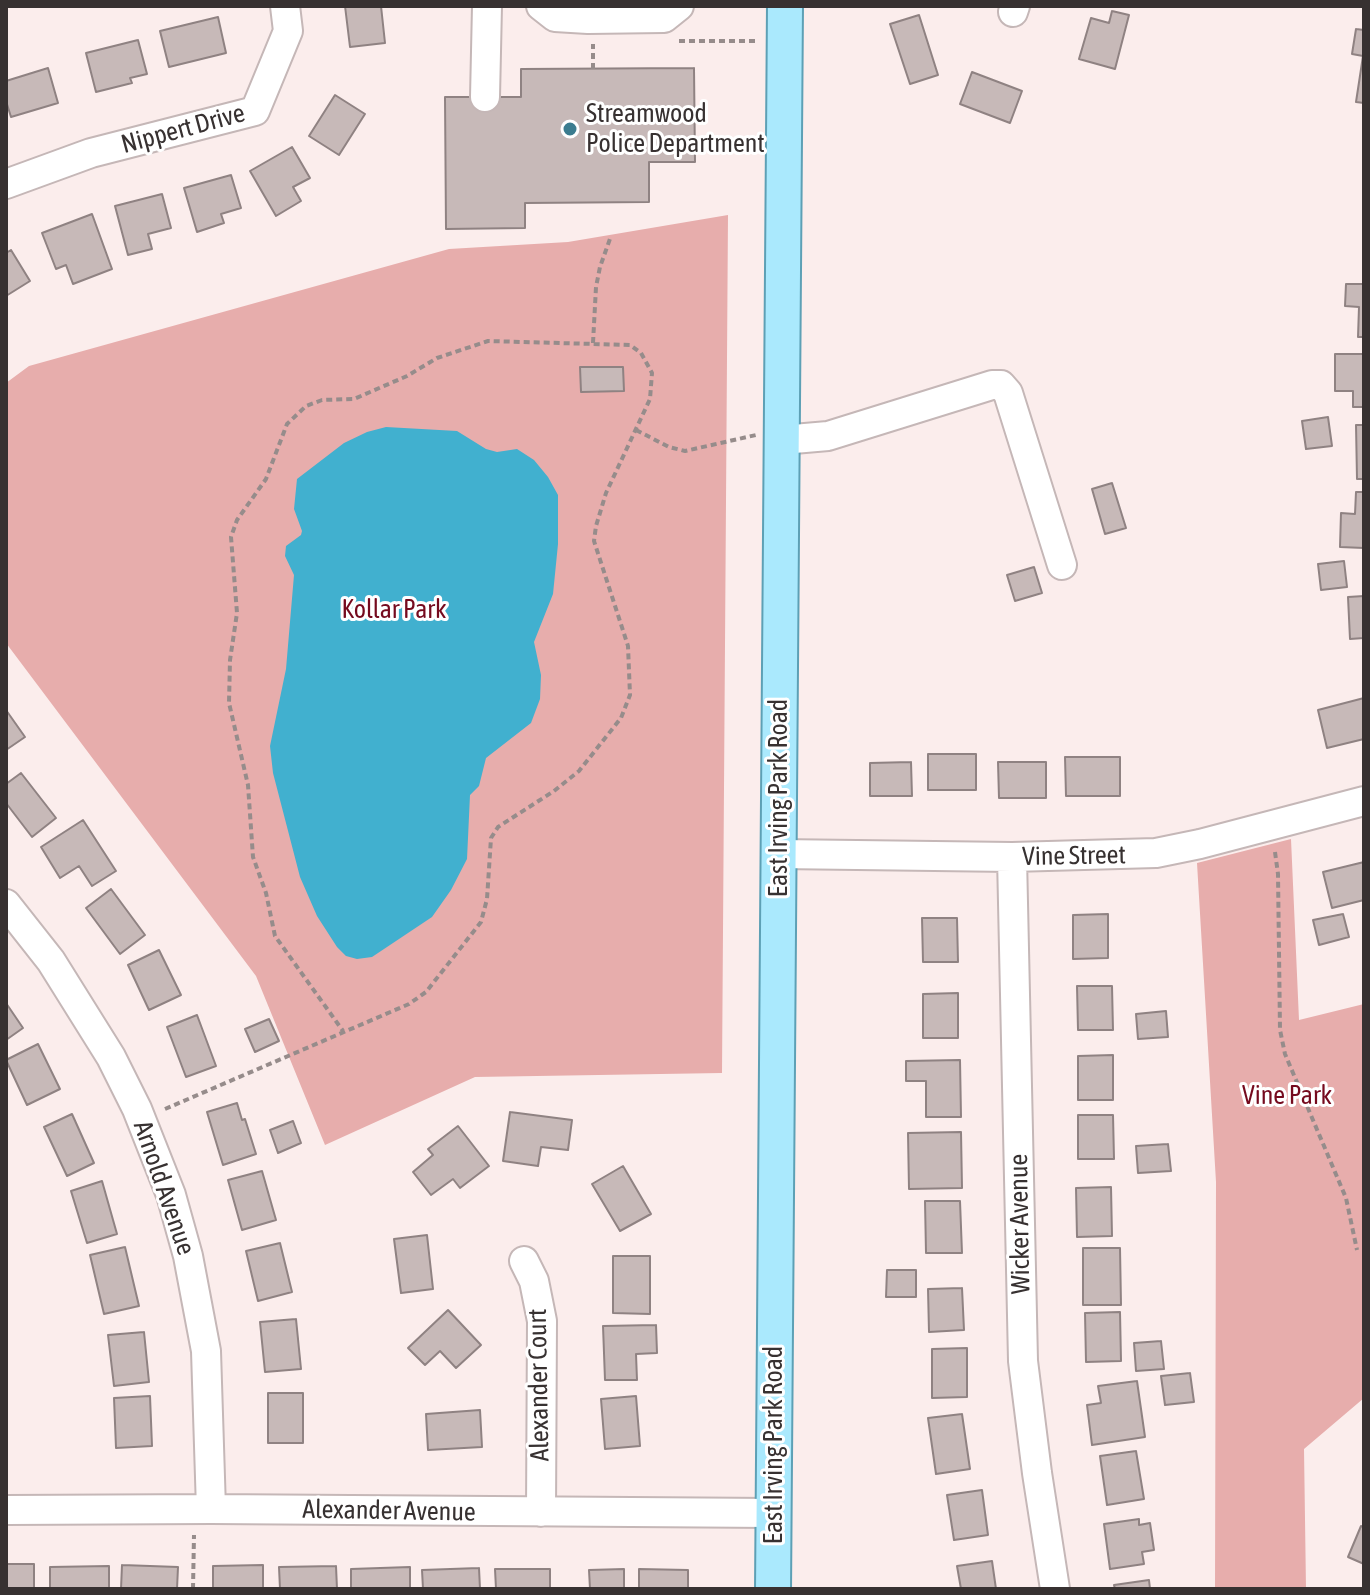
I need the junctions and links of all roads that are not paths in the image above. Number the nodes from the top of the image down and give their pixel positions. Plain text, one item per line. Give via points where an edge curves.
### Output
1 (285, 6) edge
2 (487, 6) edge
3 (541, 6) edge
4 (679, 6) edge
5 (785, 6) edge
6 (485, 97) dead end
7 (6, 184) edge
8 (782, 434) junction
9 (1062, 565) dead end
10 (1364, 801) edge
11 (779, 854) junction
12 (1012, 857) junction
13 (6, 904) edge
14 (524, 1261) dead end
15 (203, 1509) junction
16 (6, 1510) edge
17 (541, 1512) junction
18 (772, 1513) junction
19 (773, 1589) edge
20 (1055, 1589) edge

1 - 7 street, Nippert Drive via 288,31 255,111 91,153
2 - 6 street
3 - 4 street via 555,17 597,19 664,18
5 - 8 main road, East Irving Park Road
8 - 9 street via 828,436 1001,385 1008,393
8 - 11 main road, East Irving Park Road
10 - 12 street, Vine Street via 1156,853
11 - 12 street, Vine Street
11 - 18 main road, East Irving Park Road
12 - 20 street, Wicker Avenue via 1023,1361
13 - 15 street, Arnold Avenue via 51,961 111,1057 171,1195 206,1351
14 - 17 street, Alexander Court via 542,1321
15 - 16 street, Alexander Avenue
15 - 17 street, Alexander Avenue
17 - 18 street, Alexander Avenue
18 - 19 main road, East Irving Park Road

